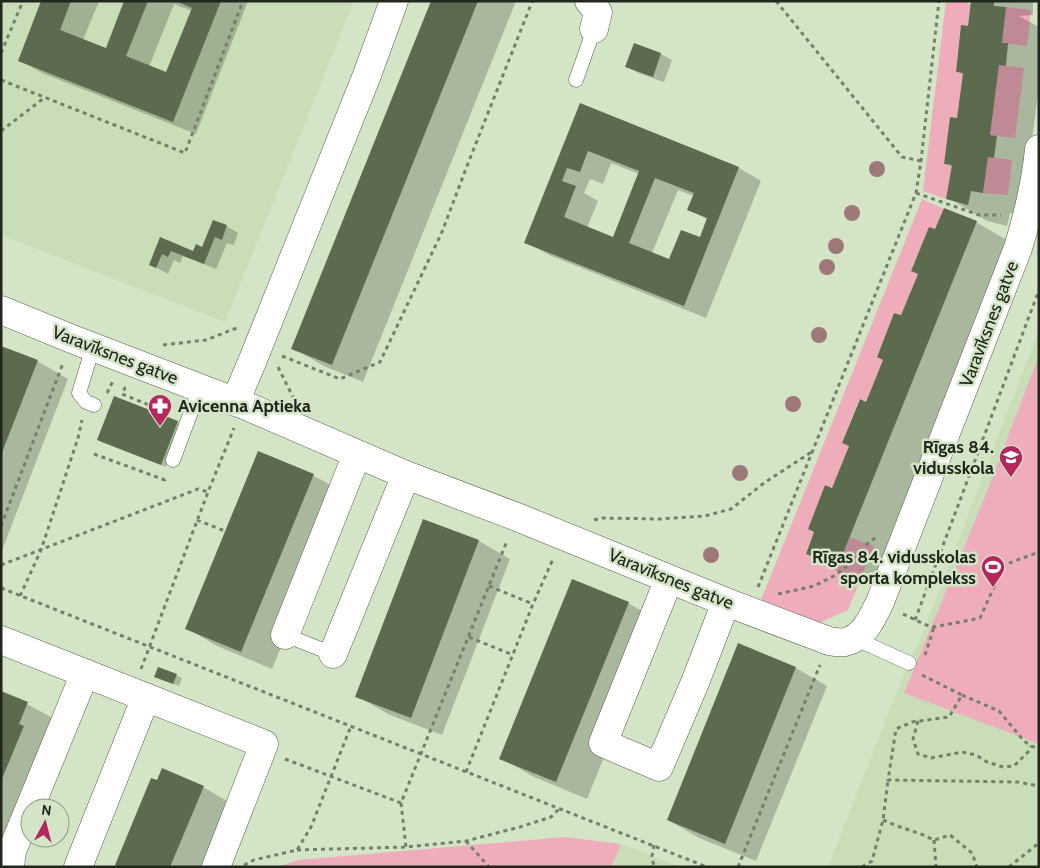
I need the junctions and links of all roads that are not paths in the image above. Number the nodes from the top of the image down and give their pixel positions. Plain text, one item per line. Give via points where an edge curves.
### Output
1 (394, 1) edge
2 (589, 1) edge
3 (594, 29) joint
4 (576, 80) dead end
5 (1039, 149) edge
6 (1, 310) edge
7 (83, 343) junction
8 (200, 388) junction
9 (239, 403) junction
10 (90, 404) road end
11 (357, 454) junction
12 (173, 460) road end
13 (406, 475) junction
14 (670, 579) junction
15 (743, 604) junction
16 (285, 635) joint
17 (856, 638) junction
18 (1, 640) edge
19 (333, 654) joint
20 (914, 668) road end
21 (85, 673) junction
22 (146, 697) junction
23 (10, 867) edge
24 (78, 867) edge
25 (216, 867) edge

1 - 9 street
2 - 3 street via 598,12
3 - 4 lane
5 - 17 street, Varavīksnes gatve via 1037,172 1018,248 880,602 869,625
6 - 7 street, Varavīksnes gatve
7 - 8 street, Varavīksnes gatve
7 - 10 lane via 79,393
8 - 9 street, Varavīksnes gatve
8 - 12 lane
9 - 11 street, Varavīksnes gatve
11 - 13 street, Varavīksnes gatve
11 - 16 street
13 - 14 street, Varavīksnes gatve
13 - 19 street
14 - 15 street, Varavīksnes gatve
14 - 15 street via 603,743 660,767 696,680
15 - 17 street, Varavīksnes gatve via 829,641 843,642
16 - 19 lane
17 - 20 lane
18 - 21 street
21 - 22 street
21 - 23 street via 12,851
22 - 24 street
22 - 25 street via 264,744

